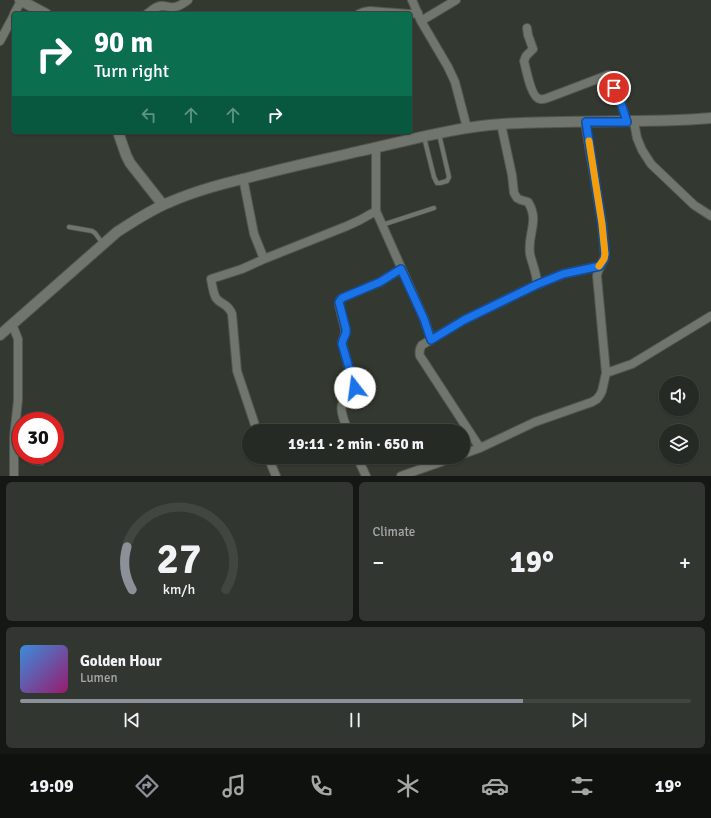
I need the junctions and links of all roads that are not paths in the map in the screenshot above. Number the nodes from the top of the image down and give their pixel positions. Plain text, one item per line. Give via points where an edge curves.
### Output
1 (21, 0) edge
2 (188, 0) edge
3 (412, 0) edge
4 (456, 0) edge
5 (15, 12) edge
6 (42, 12) edge
7 (149, 12) edge
8 (366, 12) edge
9 (383, 12) edge
10 (412, 15) edge
11 (420, 17) junction
12 (12, 18) edge
13 (527, 28) dead end
14 (0, 41) edge
15 (711, 118) edge
16 (586, 122) junction
17 (630, 122) junction
18 (501, 124) junction
19 (467, 128) junction
20 (119, 134) edge
21 (439, 134) junction
22 (424, 137) junction
23 (376, 148) junction
24 (243, 178) junction
25 (163, 205) junction
26 (434, 208) dead end
27 (376, 211) junction
28 (711, 216) edge
29 (382, 225) junction
30 (68, 227) dead end
31 (103, 245) junction
32 (264, 259) junction
33 (600, 266) junction
34 (401, 269) junction
35 (538, 284) junction
36 (711, 316) edge
37 (12, 324) junction
38 (0, 335) edge
39 (431, 340) junction
40 (606, 373) junction
41 (255, 424) edge
42 (346, 424) edge
43 (480, 448) junction
44 (470, 452) edge
45 (271, 464) edge
46 (360, 464) edge
47 (437, 464) edge
48 (411, 474) edge
49 (14, 476) edge
50 (276, 476) edge
51 (366, 476) edge
52 (401, 476) edge

1 - 5 street
1 - 6 street
2 - 7 street via 174,7 158,6
3 - 11 street
4 - 11 street
8 - 9 street
10 - 11 street
11 - 19 street via 455,82
12 - 14 street
13 - 17 street via 533,49 524,61 536,97 550,97 608,75
15 - 17 street
16 - 17 street
16 - 18 street
16 - 33 street via 605,254
17 - 28 street via 651,164 694,205
18 - 19 street
18 - 35 street via 514,193 517,198 528,202 534,216 530,253
19 - 21 street
20 - 25 street via 130,163
21 - 22 street
21 - 22 lane via 449,177 447,181 440,183 437,183 434,177
22 - 23 street
23 - 24 street
23 - 27 street
24 - 25 street
24 - 32 street via 254,234
25 - 31 street via 117,232
26 - 29 lane
27 - 29 street
27 - 32 street via 347,226
29 - 34 street
30 - 31 lane via 92,231
31 - 37 street
32 - 41 street via 211,279 216,298 228,306 232,314 237,371
33 - 35 street via 563,274
33 - 40 street via 598,276
34 - 39 street
34 - 42 street via 380,282 340,300 346,329 342,344 355,390 342,404
35 - 39 street via 464,320
36 - 40 street via 632,364
37 - 38 street
37 - 49 street via 18,339
39 - 43 street via 422,345 420,356
40 - 43 street via 600,396 592,402 535,422
43 - 44 street
45 - 50 street
46 - 51 street
47 - 48 street
48 - 52 street

